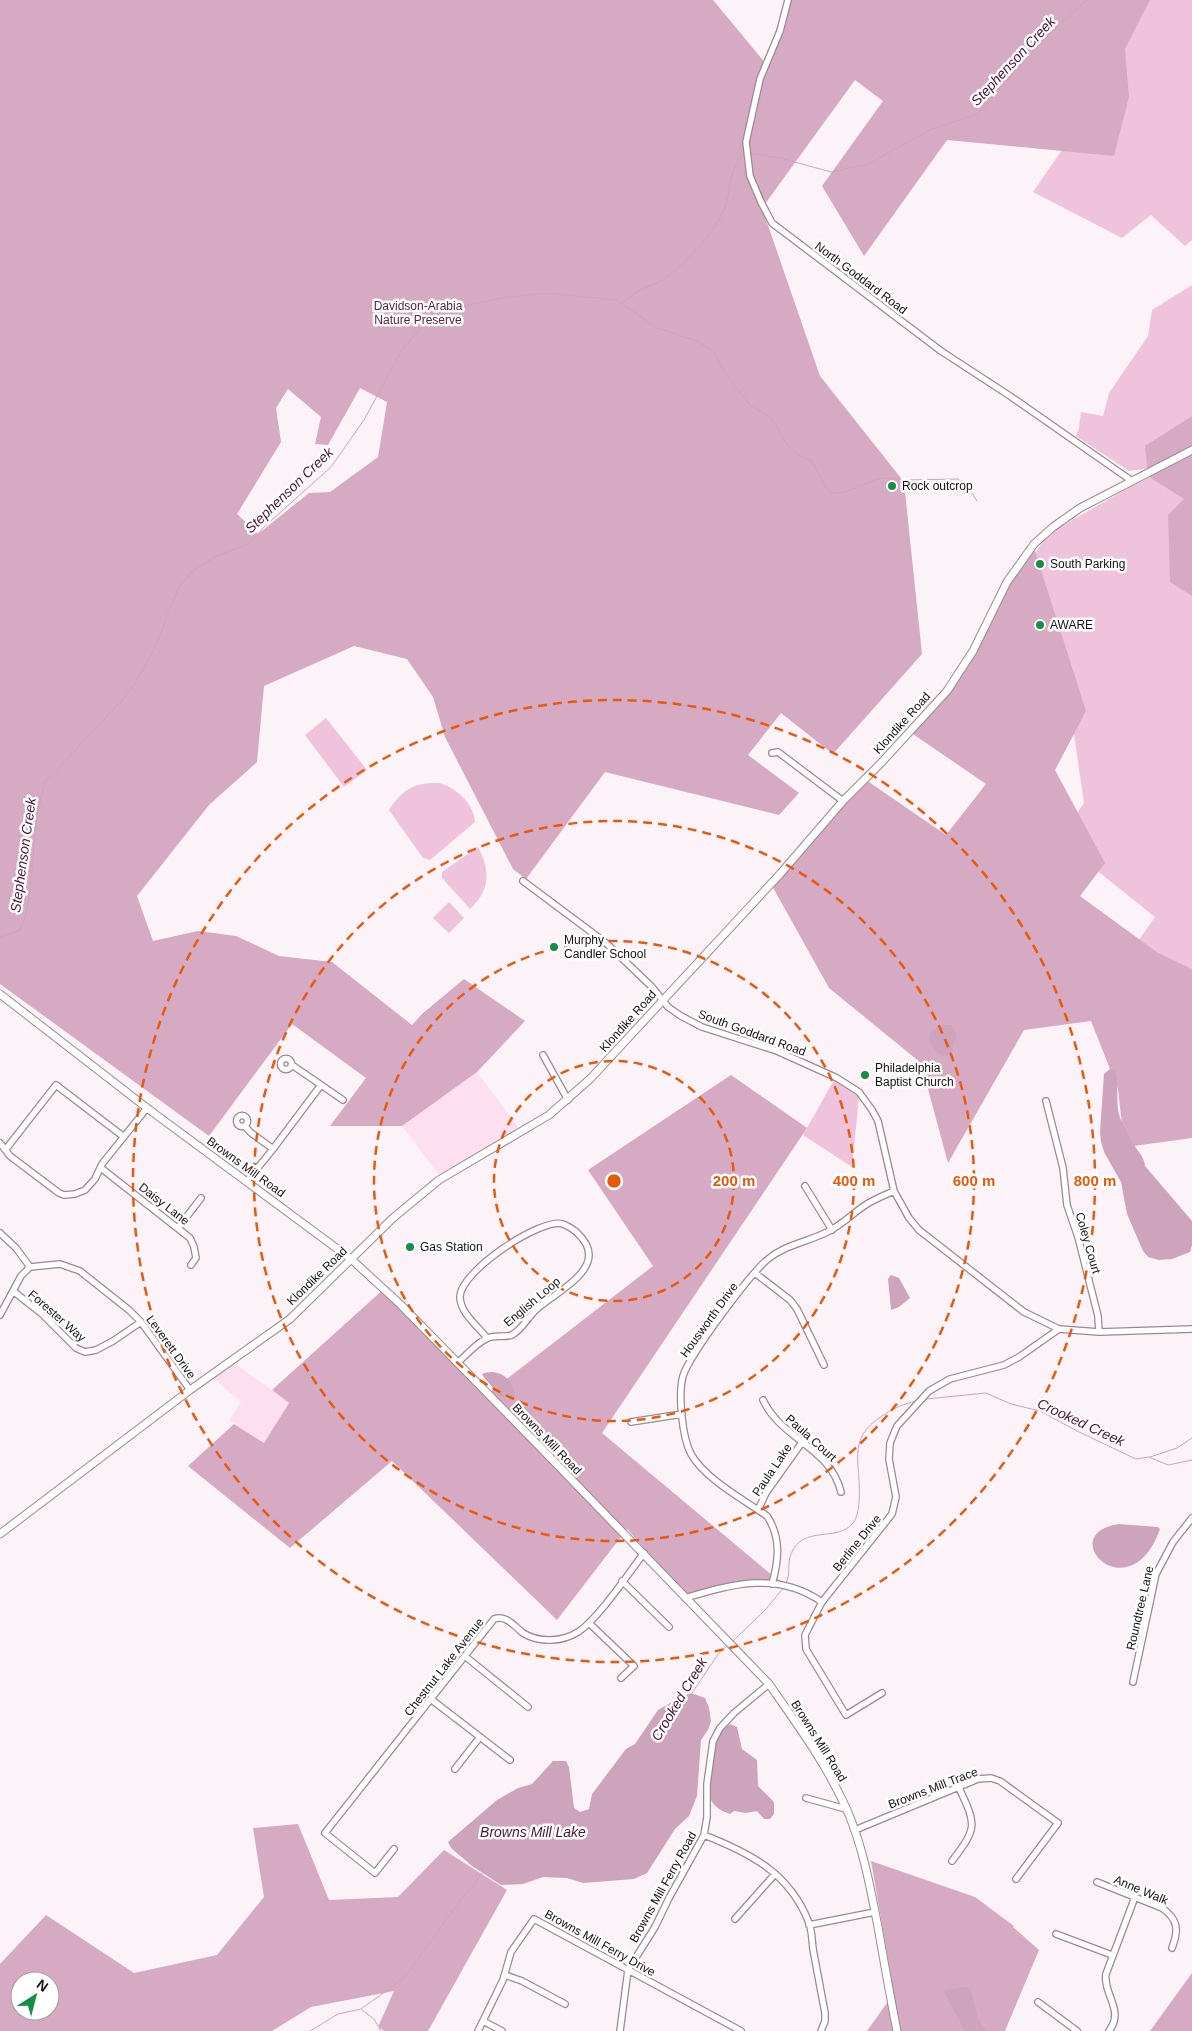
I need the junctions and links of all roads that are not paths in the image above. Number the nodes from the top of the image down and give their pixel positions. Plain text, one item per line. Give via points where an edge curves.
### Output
1 (788, 0) edge
2 (1192, 450) edge
3 (1132, 482) junction
4 (772, 753) dead end
5 (843, 801) junction
6 (523, 881) dead end
7 (0, 994) edge
8 (663, 1000) junction
9 (543, 1055) dead end
10 (292, 1065) dead end
11 (321, 1085) junction
12 (343, 1100) dead end
13 (568, 1100) junction
14 (1046, 1101) dead end
15 (147, 1108) junction
16 (245, 1126) dead end
17 (124, 1136) junction
18 (0, 1143) edge
19 (6, 1149) junction
20 (273, 1149) junction
21 (101, 1168) junction
22 (247, 1180) junction
23 (805, 1186) dead end
24 (894, 1191) junction
25 (201, 1198) dead end
26 (178, 1228) junction
27 (832, 1230) junction
28 (0, 1234) edge
29 (351, 1258) junction
30 (191, 1265) dead end
31 (30, 1267) junction
32 (755, 1273) junction
33 (13, 1291) junction
34 (0, 1314) edge
35 (141, 1322) junction
36 (1059, 1329) junction
37 (1192, 1329) edge
38 (1100, 1332) junction
39 (487, 1338) junction
40 (456, 1363) junction
41 (824, 1365) dead end
42 (190, 1390) junction
43 (764, 1400) dead end
44 (682, 1414) junction
45 (631, 1422) dead end
46 (803, 1441) junction
47 (841, 1492) dead end
48 (758, 1510) junction
49 (1192, 1518) edge
50 (0, 1534) edge
51 (644, 1553) junction
52 (622, 1581) junction
53 (772, 1584) junction
54 (685, 1598) junction
55 (822, 1602) junction
56 (589, 1623) junction
57 (669, 1627) dead end
58 (466, 1657) junction
59 (621, 1678) dead end
60 (1134, 1682) dead end
61 (769, 1684) junction
62 (882, 1693) dead end
63 (432, 1700) junction
64 (528, 1707) dead end
65 (480, 1737) junction
66 (510, 1760) dead end
67 (455, 1769) dead end
68 (959, 1788) junction
69 (806, 1798) dead end
70 (846, 1809) junction
71 (855, 1830) junction
72 (704, 1835) junction
73 (394, 1849) dead end
74 (952, 1861) dead end
75 (775, 1874) junction
76 (1016, 1878) dead end
77 (1097, 1882) dead end
78 (1135, 1897) junction
79 (875, 1912) junction
80 (735, 1919) dead end
81 (810, 1925) junction
82 (1056, 1934) dead end
83 (1172, 1948) dead end
84 (1112, 1955) junction
85 (628, 1970) junction
86 (505, 1975) junction
87 (1038, 2002) dead end
88 (565, 2004) dead end
89 (483, 2021) junction
90 (478, 2031) edge
91 (502, 2031) edge
92 (620, 2031) edge
93 (741, 2031) edge
94 (821, 2031) edge
95 (897, 2031) edge
96 (1077, 2031) edge
97 (1109, 2031) edge

1 - 3 street, North Goddard Road via 780,31 760,79 746,142 750,176 772,222 957,363 1010,396
2 - 3 main road, Klondike Road
3 - 5 main road, Klondike Road via 1069,515 1034,544 1007,582 973,651 947,691
4 - 5 street via 778,752
5 - 8 main road, Klondike Road
6 - 8 street, South Goddard Road via 606,943
7 - 15 main road, Browns Mill Road
8 - 13 main road, Klondike Road
8 - 24 street, South Goddard Road via 668,1007 702,1027 777,1051 837,1078 859,1092 878,1121
9 - 13 street
10 - 11 street
11 - 12 street
11 - 20 street
13 - 29 main road, Klondike Road via 549,1115 439,1180
14 - 38 street, Coley Court via 1063,1168 1067,1205
15 - 17 street
15 - 22 main road, Browns Mill Road
16 - 20 street
17 - 19 street via 56,1084
17 - 21 street
18 - 19 street
19 - 21 street via 10,1156 64,1194 85,1190
20 - 22 street
21 - 26 street, Daisy Lane
22 - 29 main road, Browns Mill Road
23 - 27 street
24 - 27 street, Housworth Drive via 866,1204
24 - 36 street, South Goddard Road via 919,1230 1024,1312
25 - 26 street
26 - 30 street, Daisy Lane via 190,1238 194,1247 196,1258
27 - 32 street, Housworth Drive via 782,1249
28 - 31 street
29 - 40 main road, Browns Mill Road
29 - 42 main road, Klondike Road via 290,1319
31 - 33 street
31 - 35 street, Leverett Drive via 60,1264 80,1271
32 - 41 street via 797,1309
32 - 44 street, Housworth Drive via 689,1363 681,1389
33 - 34 street
33 - 35 street, Forester Way via 41,1312 76,1348 85,1352 113,1341
35 - 42 street, Leverett Drive
36 - 38 street, South Goddard Road
36 - 55 street, Berline Drive via 1004,1365 950,1379 934,1387 901,1422 889,1448 896,1497 892,1514
37 - 38 street, South Goddard Road
39 - 39 street, English Loop via 513,1334 536,1309 578,1277 589,1256 585,1242 576,1231 565,1225 550,1224 506,1246 467,1279 458,1291 460,1298 465,1311
39 - 40 street
40 - 51 main road, Browns Mill Road
42 - 50 main road, Klondike Road
43 - 46 street, Paula Court via 778,1422
44 - 45 street
44 - 48 street, Housworth Drive via 687,1444 696,1462
46 - 47 street, Paula Court via 830,1468
46 - 48 street, Paula Lake via 766,1493
48 - 53 street, Housworth Drive via 767,1516 776,1533 777,1563
49 - 60 street, Roundtree Lane via 1173,1542 1156,1574
51 - 52 street, Chestnut Lake Avenue
51 - 54 main road, Browns Mill Road
52 - 56 street, Chestnut Lake Avenue
52 - 57 street
53 - 54 street via 748,1582
53 - 55 street via 798,1588
54 - 61 main road, Browns Mill Road
55 - 62 street, Berline Drive via 807,1629 806,1649 846,1715
56 - 58 street, Chestnut Lake Avenue via 569,1636 543,1640 498,1617
56 - 59 street via 634,1666
58 - 63 street, Chestnut Lake Avenue
58 - 64 street
61 - 70 main road, Browns Mill Road via 804,1735
61 - 72 street, Browns Mill Ferry Road via 734,1712 713,1741
63 - 65 street
63 - 73 street, Chestnut Lake Avenue via 326,1833 375,1873
65 - 66 street
65 - 67 street
68 - 71 street, Browns Mill Trace
68 - 74 street via 970,1811 973,1828
68 - 76 street, Browns Mill Trace via 985,1778 1000,1781 1058,1823
69 - 70 street
70 - 71 main road, Browns Mill Road
71 - 79 main road, Browns Mill Road via 868,1869
72 - 75 street via 758,1860
72 - 85 street, Browns Mill Ferry Road
75 - 80 street
75 - 81 street via 796,1898
77 - 78 street, Anne Walk
78 - 83 street, Anne Walk via 1162,1908 1174,1919 1177,1932
78 - 84 street
79 - 81 street
79 - 95 main road, Browns Mill Road
81 - 94 street via 825,2013
82 - 84 street
84 - 97 street via 1105,1979 1116,2010 1115,2022
85 - 86 street, Browns Mill Ferry Drive via 534,1919 511,1952
85 - 92 street, Browns Mill Ferry Road
85 - 93 street, Browns Mill Ferry Drive
86 - 88 street
86 - 89 street, Browns Mill Ferry Drive
87 - 96 street
89 - 90 street, Browns Mill Ferry Drive
89 - 91 street

